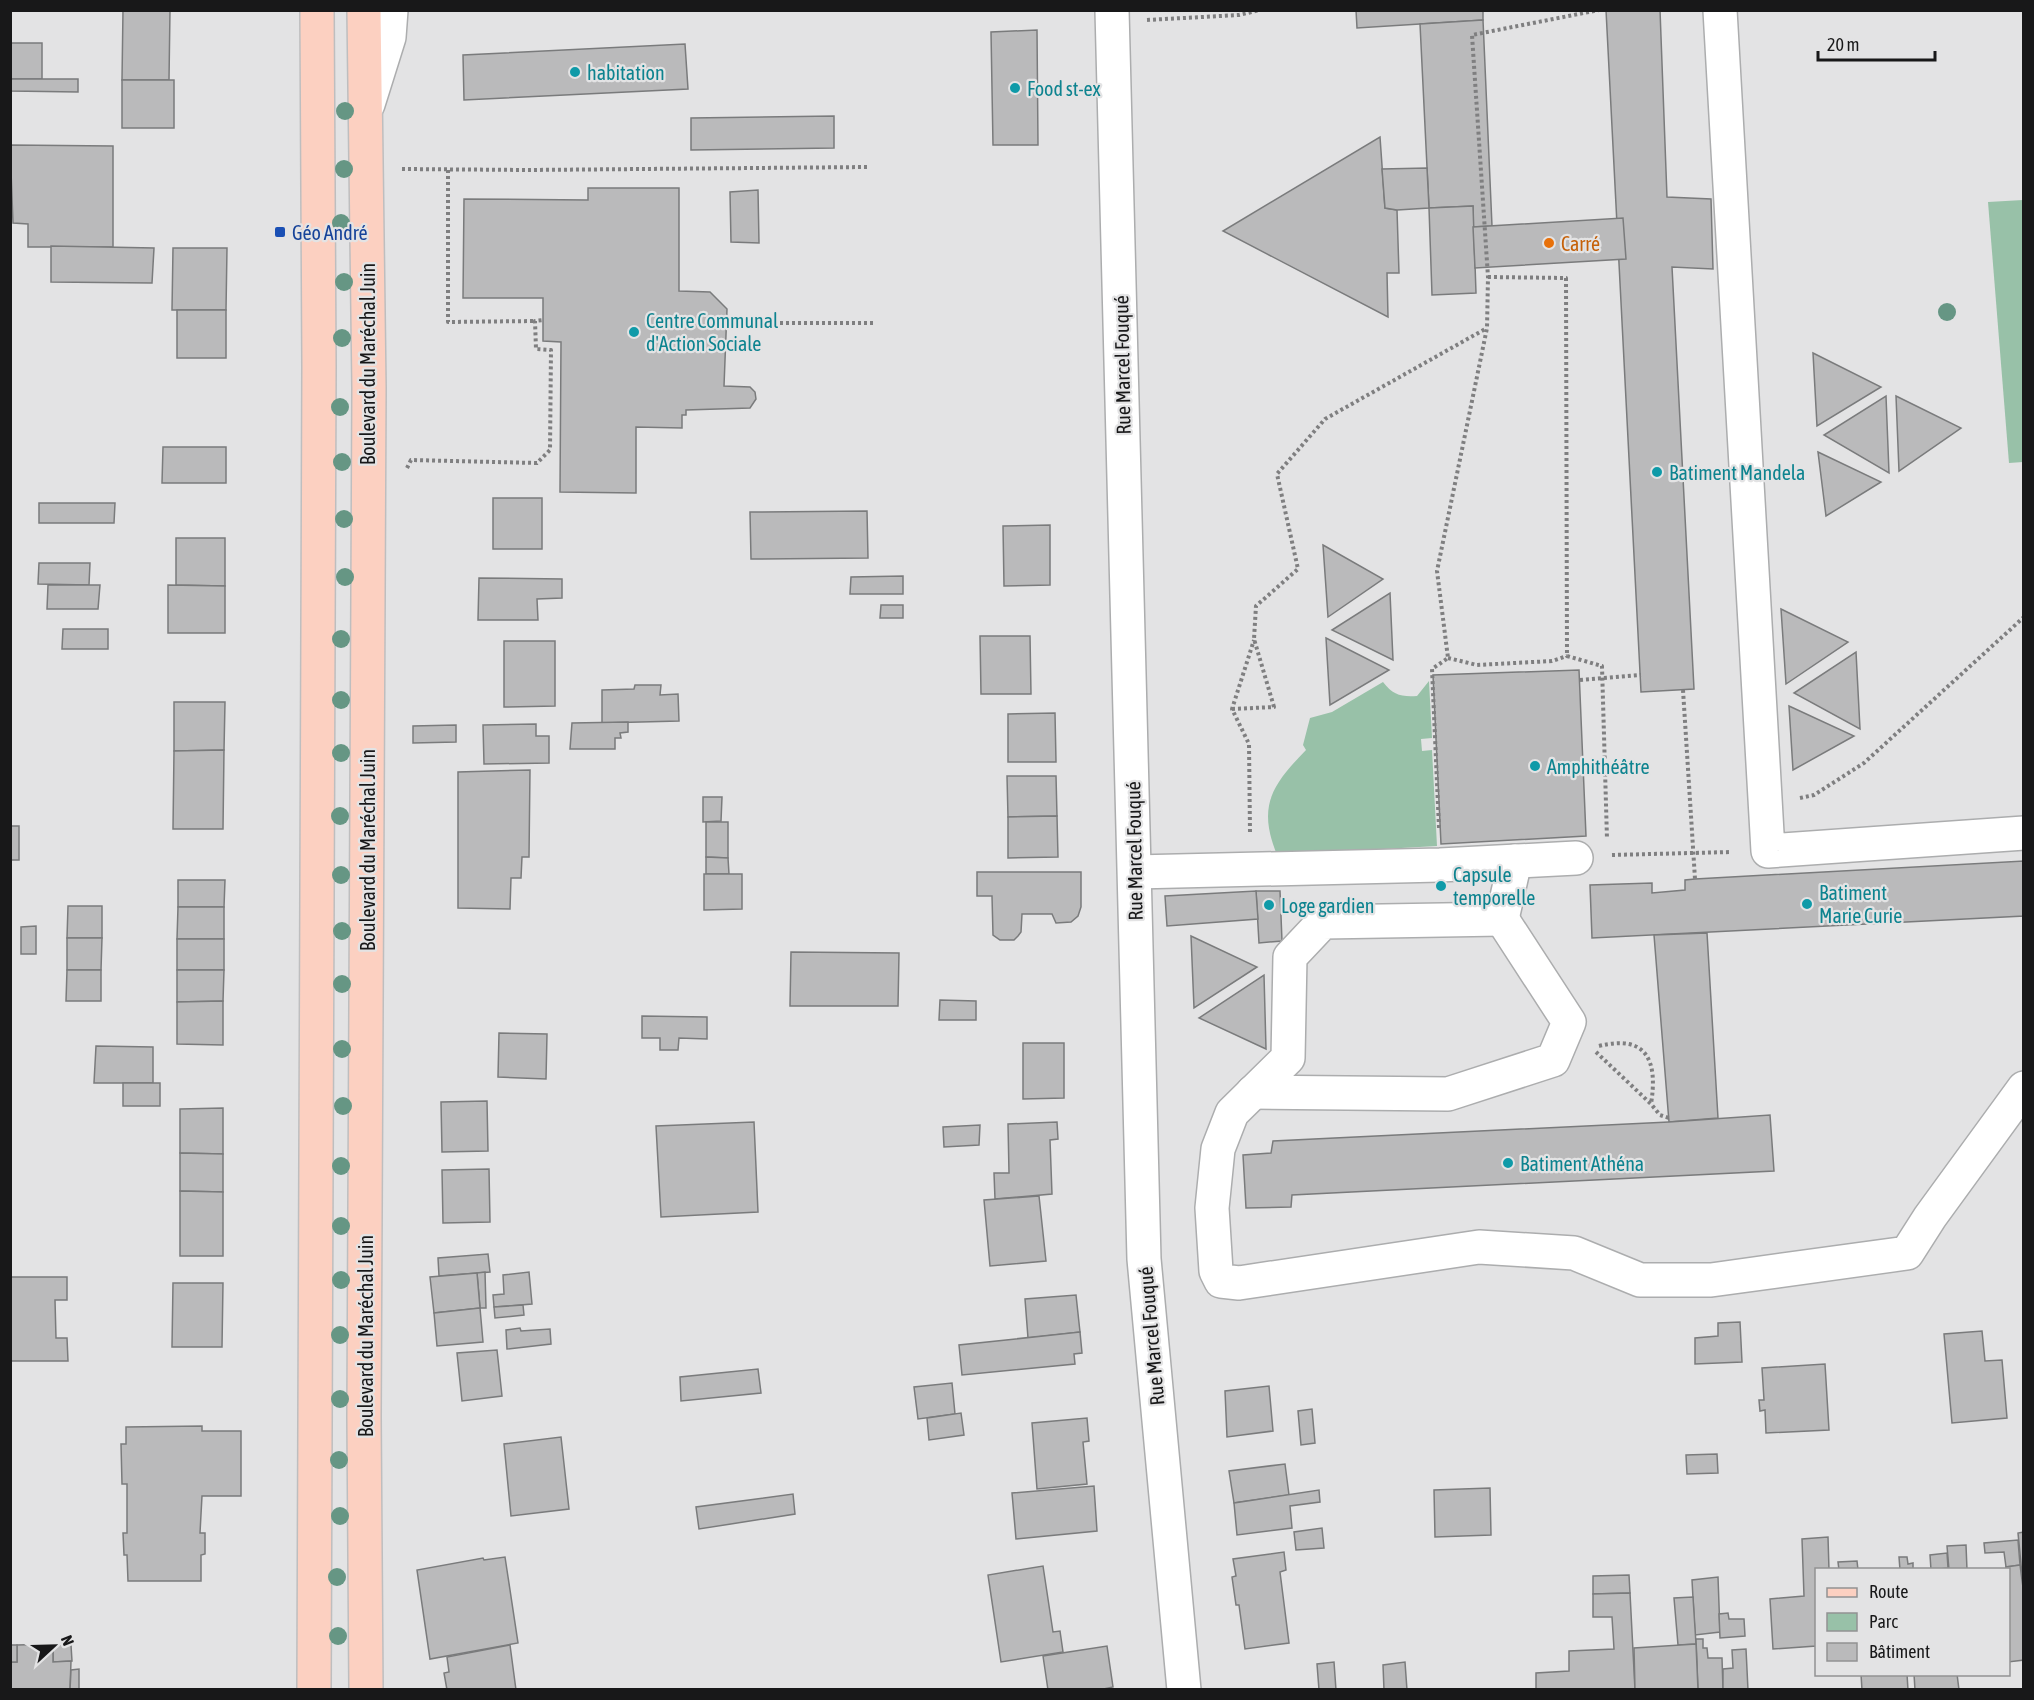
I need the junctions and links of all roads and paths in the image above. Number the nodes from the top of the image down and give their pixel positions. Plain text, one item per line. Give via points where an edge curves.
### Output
1 (317, 10) edge
2 (364, 10) edge
3 (391, 10) edge
4 (1260, 10) edge
5 (1599, 10) edge
6 (1720, 10) edge
7 (1112, 22) edge
8 (366, 109) junction
9 (869, 167) dead end
10 (366, 169) junction
11 (448, 170) junction
12 (1488, 277) junction
13 (543, 320) dead end
14 (535, 321) junction
15 (726, 323) dead end
16 (873, 323) dead end
17 (1487, 328) junction
18 (411, 460) dead end
19 (2024, 617) edge
20 (1254, 639) junction
21 (1567, 656) junction
22 (1448, 658) junction
23 (1641, 675) dead end
24 (1580, 680) dead end
25 (1683, 690) dead end
26 (1232, 709) junction
27 (1765, 804) junction
28 (2024, 833) edge
29 (1607, 843) dead end
30 (1768, 851) junction
31 (1692, 853) junction
32 (1625, 854) dead end
33 (1576, 858) dead end
34 (1515, 861) junction
35 (1440, 865) junction
36 (1251, 869) junction
37 (1135, 872) junction
38 (1695, 879) dead end
39 (1502, 920) junction
40 (2024, 1088) edge
41 (1253, 1092) junction
42 (1651, 1104) junction
43 (1669, 1118) dead end
44 (314, 1689) edge
45 (366, 1689) edge
46 (1184, 1689) edge

1 - 44 main road
2 - 8 main road, Boulevard du Maréchal Juin
3 - 8 street via 389,37
4 - 7 path via 1239,15
5 - 12 path via 1472,36
6 - 27 street
7 - 37 street, Rue Marcel Fouqué
8 - 10 main road, Boulevard du Maréchal Juin
9 - 11 path
10 - 11 path
10 - 45 main road, Boulevard du Maréchal Juin
11 - 14 path via 448,322
12 - 17 path
12 - 21 path via 1566,278
13 - 14 path
14 - 18 path via 536,349 551,350 550,450 537,463
15 - 16 path
17 - 20 path via 1325,419 1277,474 1298,569 1256,606
17 - 22 path via 1437,570
19 - 27 path via 1864,763 1814,795
20 - 26 path
20 - 26 path via 1275,707
21 - 22 path via 1552,662 1477,665
21 - 29 path via 1602,666
22 - 35 path via 1432,669
23 - 24 path, bridge
25 - 31 path
26 - 36 path via 1249,744
27 - 30 street
28 - 30 street
30 - 31 path
31 - 32 path
31 - 38 path
33 - 34 street
34 - 35 street
34 - 39 street
35 - 36 street
36 - 37 street
37 - 46 street, Rue Marcel Fouqué via 1144,1259
39 - 41 street via 1323,922 1290,957 1288,1058
39 - 41 street via 1569,1023 1553,1060 1448,1094
40 - 41 street via 1907,1253 1711,1280 1640,1280 1574,1253 1479,1247 1239,1283 1221,1281 1216,1271 1212,1208 1218,1149 1232,1113
42 - 42 path via 1606,1063 1593,1048 1616,1042 1636,1045 1648,1057 1654,1085
42 - 43 path via 1660,1115

